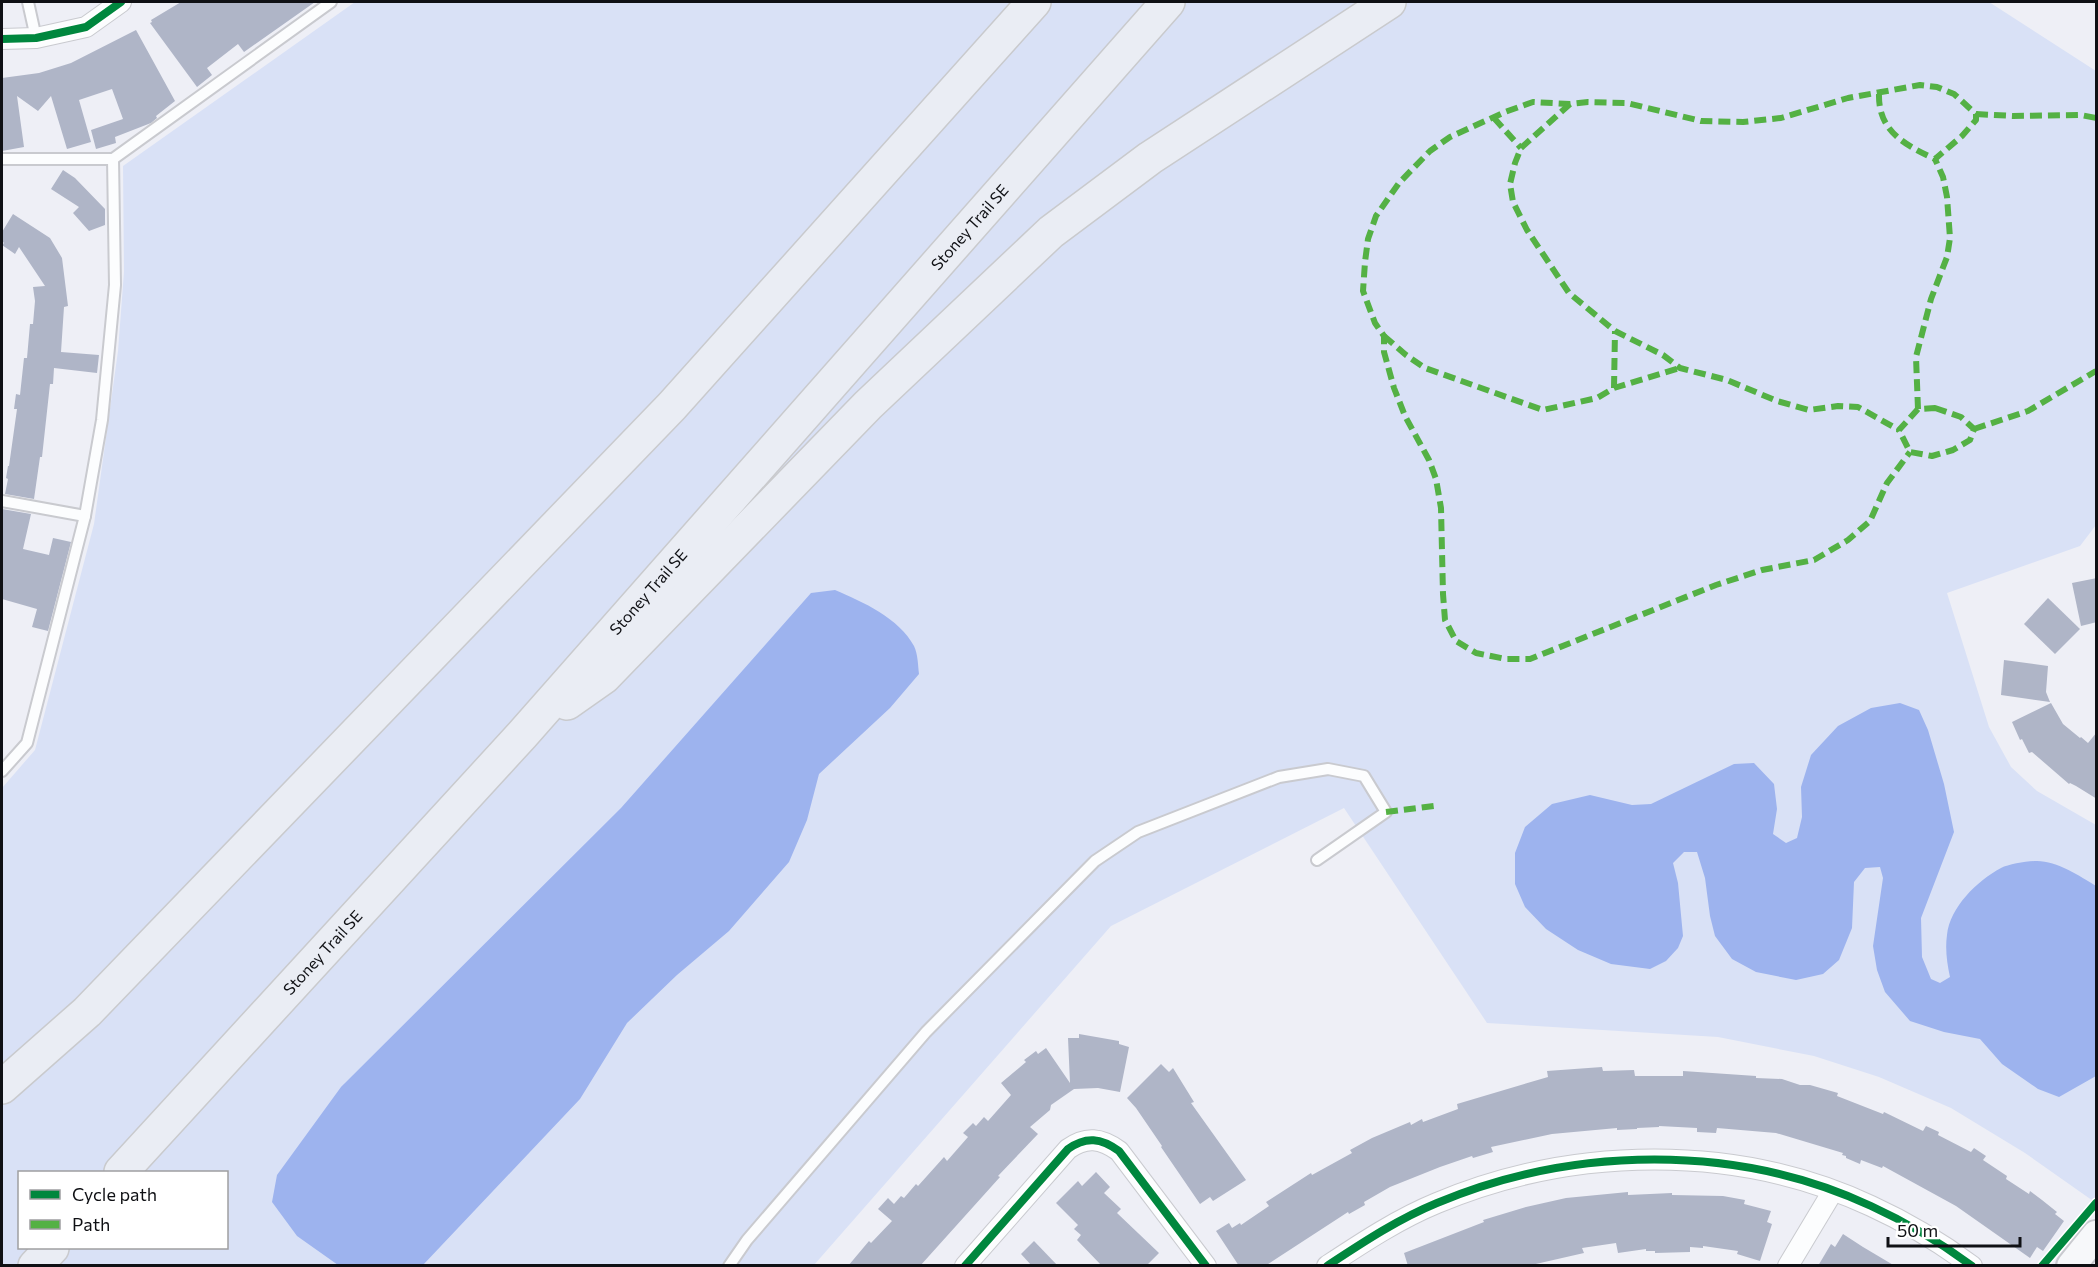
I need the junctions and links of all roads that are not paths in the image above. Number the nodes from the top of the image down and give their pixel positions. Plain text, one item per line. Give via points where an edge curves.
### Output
1 (28, 2) edge
2 (121, 2) edge
3 (331, 2) edge
4 (1034, 2) edge
5 (1168, 2) edge
6 (1389, 2) edge
7 (36, 38) junction
8 (2, 39) edge
9 (2, 159) edge
10 (112, 159) junction
11 (2, 501) edge
12 (85, 516) junction
13 (522, 735) junction
14 (2, 771) edge
15 (1317, 860) dead end
16 (87, 1012) junction
17 (2, 1087) edge
18 (2, 1112) edge
19 (123, 1171) edge
20 (1833, 1191) junction
21 (2097, 1235) edge
22 (51, 1249) edge
23 (56, 1249) edge
24 (35, 1266) edge
25 (47, 1266) edge
26 (729, 1266) edge
27 (965, 1266) edge
28 (1206, 1266) edge
29 (1327, 1266) edge
30 (1788, 1266) edge
31 (1972, 1266) edge
32 (2071, 1266) edge

1 - 7 lane
2 - 7 street via 86,27
3 - 10 lane
4 - 16 highway via 672,406
5 - 13 highway, Stoney Trail SE
6 - 13 highway via 1150,158 1051,232 868,405 604,677
7 - 8 street
9 - 10 lane
10 - 12 lane via 115,285 102,420
11 - 12 lane
12 - 14 lane via 27,743
13 - 19 highway, Stoney Trail SE
15 - 26 lane via 1386,812 1364,776 1328,769 1279,777 1138,832 1095,861 926,1032
16 - 17 highway
16 - 18 highway
20 - 29 street via 1765,1171 1699,1162 1658,1159 1573,1165 1501,1180 1436,1203 1404,1218
20 - 30 street
20 - 31 street via 1925,1234
21 - 32 street
22 - 24 highway
23 - 25 highway
27 - 28 street via 1068,1149 1086,1140 1098,1140 1119,1151

